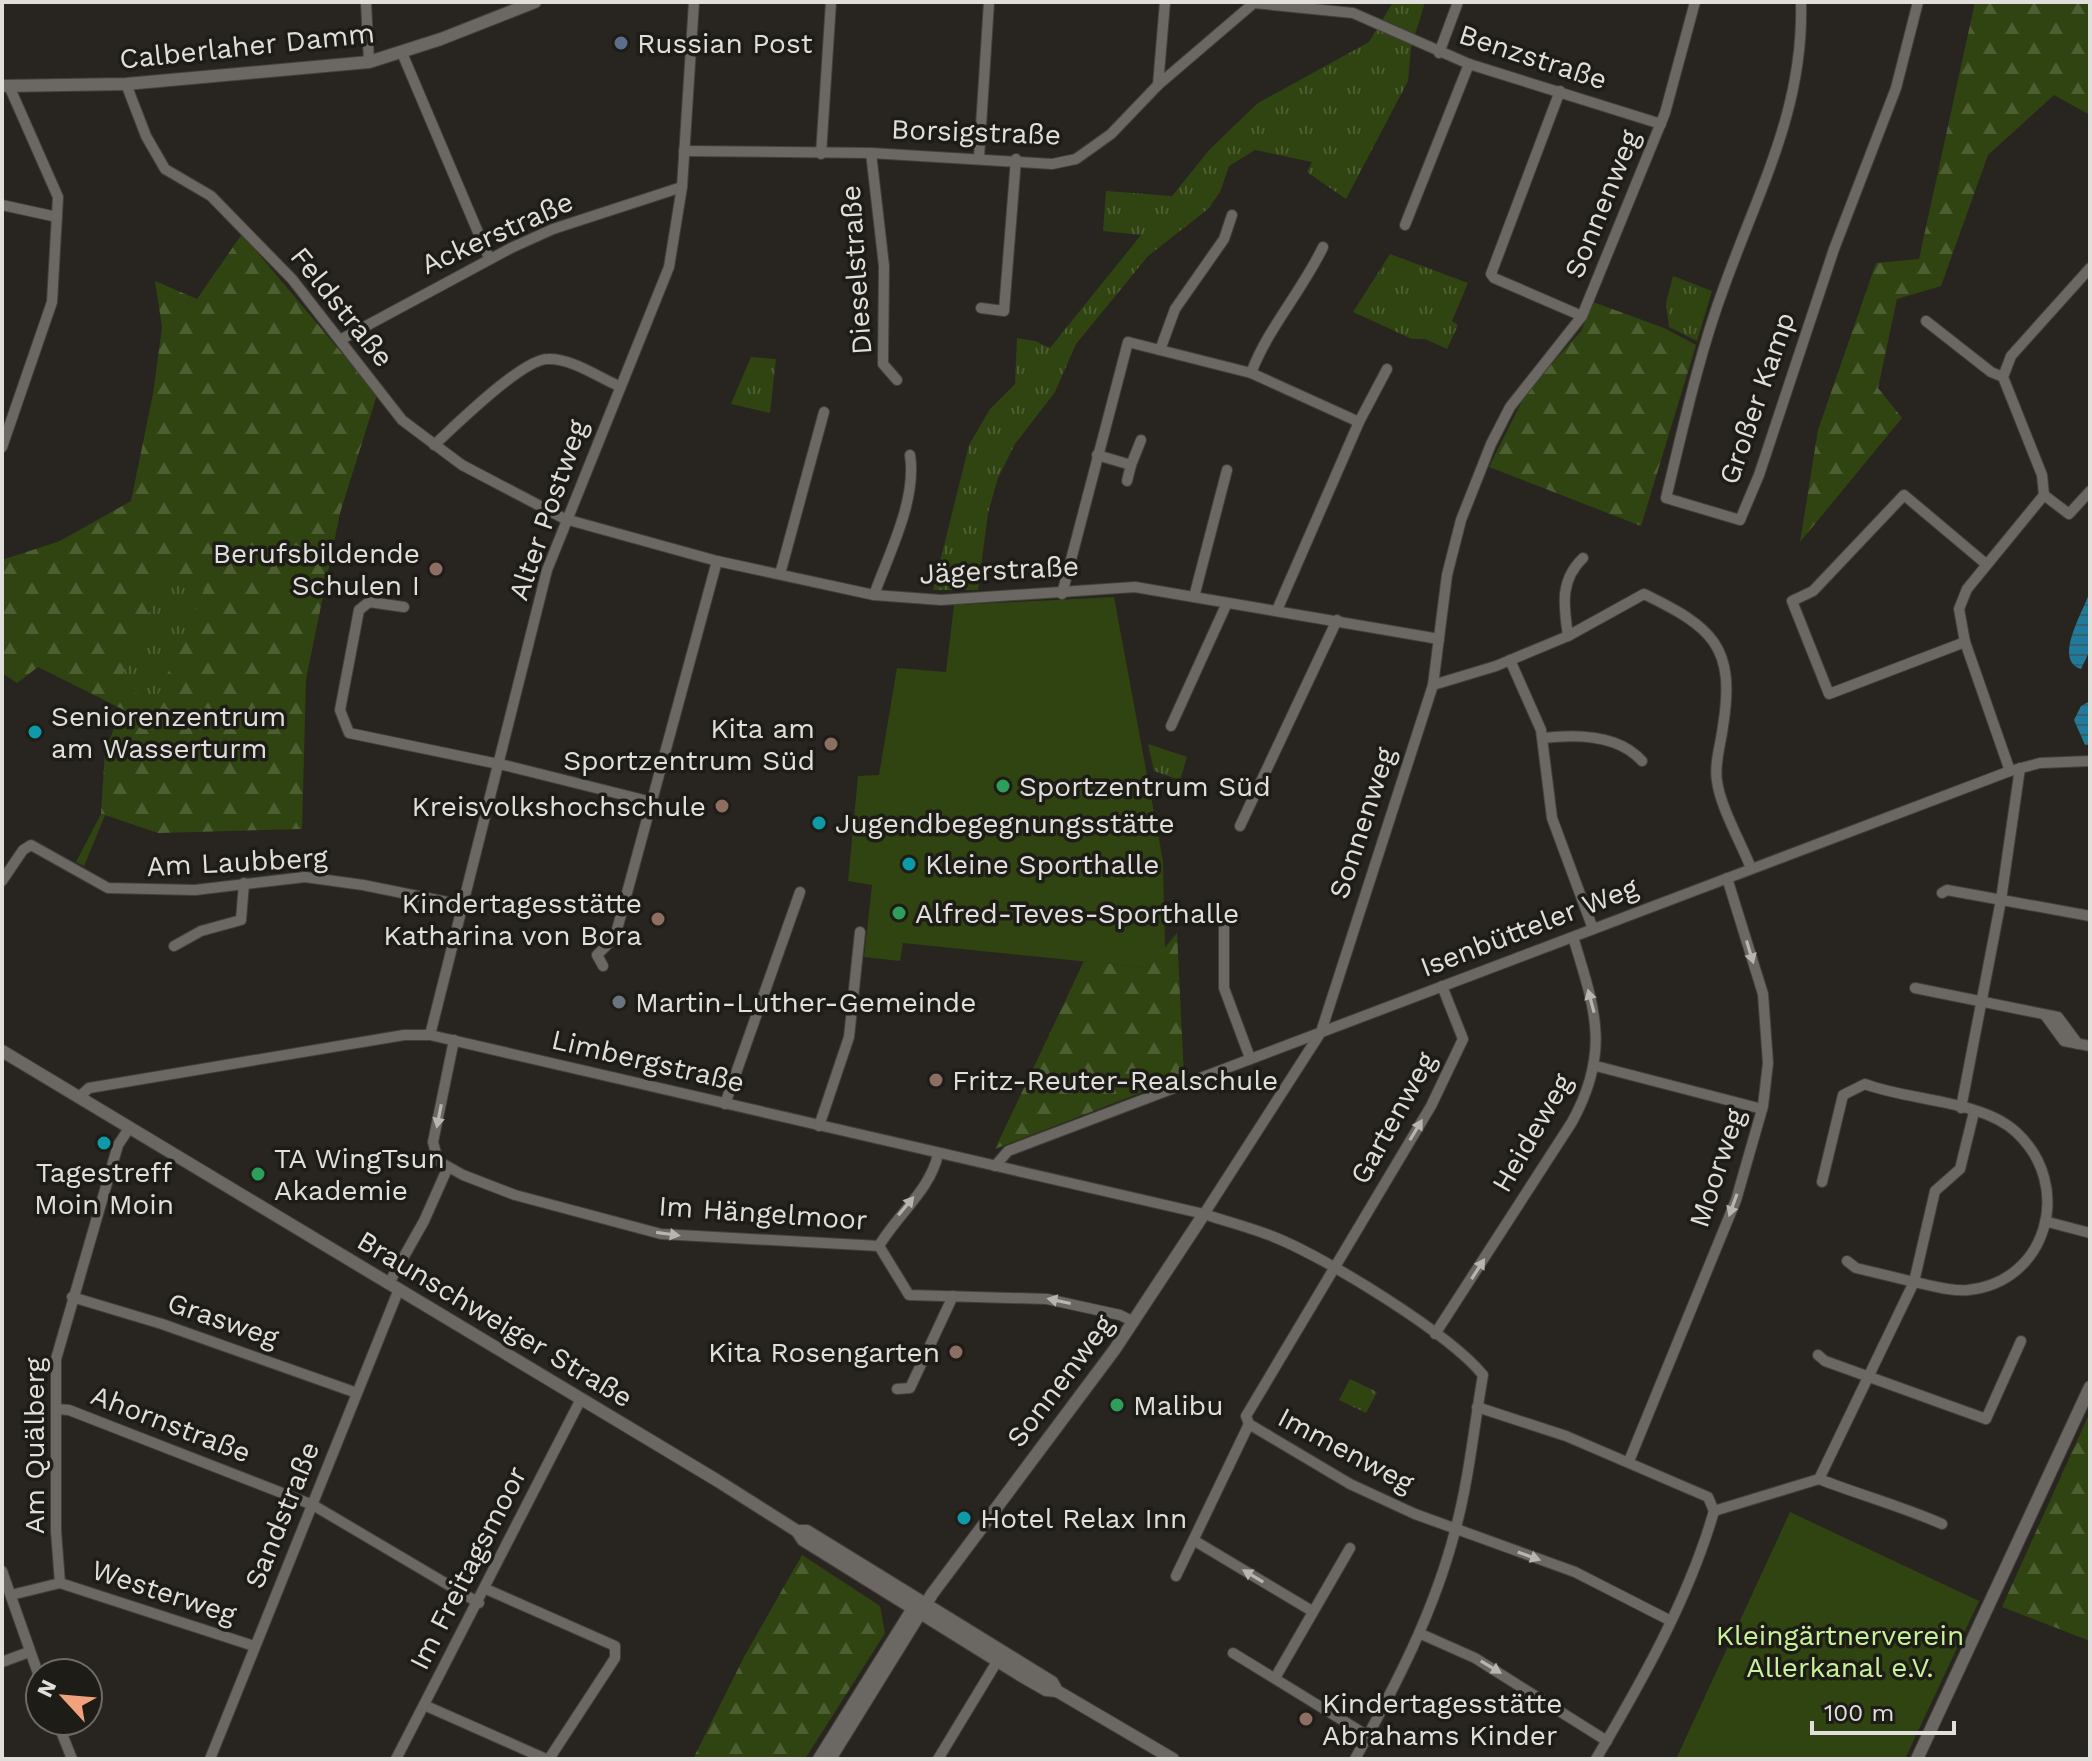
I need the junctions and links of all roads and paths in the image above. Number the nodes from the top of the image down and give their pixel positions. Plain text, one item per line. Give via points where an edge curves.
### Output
1 (366, 2) edge
2 (694, 2) edge
3 (831, 2) edge
4 (989, 2) edge
5 (1165, 2) edge
6 (1254, 2) edge
7 (1458, 2) edge
8 (1695, 2) edge
9 (1801, 2) edge
10 (1918, 2) edge
11 (530, 3) edge
12 (402, 53) junction
13 (1439, 53) junction
14 (369, 62) junction
15 (1469, 64) junction
16 (126, 84) junction
17 (1158, 85) junction
18 (5, 86) edge
19 (1560, 91) junction
20 (1661, 124) junction
21 (684, 151) junction
22 (871, 153) junction
23 (821, 154) junction
24 (979, 157) junction
25 (1016, 159) junction
26 (682, 187) junction
27 (2, 205) edge
28 (1232, 215) dead end
29 (57, 217) junction
30 (1405, 225) dead end
31 (1323, 247) dead end
32 (489, 258) junction
33 (2090, 268) edge
34 (981, 308) dead end
35 (1582, 316) junction
36 (1926, 321) dead end
37 (340, 340) junction
38 (1160, 350) junction
39 (1387, 369) dead end
40 (1251, 373) junction
41 (2003, 377) junction
42 (897, 380) dead end
43 (619, 386) junction
44 (824, 412) dead end
45 (1359, 422) junction
46 (1141, 440) dead end
47 (434, 445) junction
48 (2, 447) edge
49 (910, 455) dead end
50 (1097, 455) junction
51 (1131, 465) junction
52 (1227, 470) dead end
53 (1127, 481) dead end
54 (2090, 491) edge
55 (2044, 495) junction
56 (565, 519) junction
57 (1583, 558) dead end
58 (717, 561) junction
59 (1986, 564) junction
60 (780, 574) junction
61 (1062, 594) junction
62 (874, 595) junction
63 (1194, 597) junction
64 (1227, 603) junction
65 (404, 607) dead end
66 (1277, 610) junction
67 (1337, 620) junction
68 (1568, 636) junction
69 (1439, 639) junction
70 (1965, 642) junction
71 (1510, 660) junction
72 (1433, 685) junction
73 (1171, 726) dead end
74 (1543, 738) junction
75 (1642, 761) dead end
76 (2090, 761) edge
77 (499, 765) junction
78 (2015, 769) junction
79 (652, 802) junction
80 (1240, 826) dead end
81 (1751, 868) junction
82 (1727, 878) junction
83 (2, 881) edge
84 (244, 883) junction
85 (800, 892) dead end
86 (1942, 893) dead end
87 (2001, 900) junction
88 (462, 905) junction
89 (1224, 915) dead end
90 (2090, 916) edge
91 (1593, 929) junction
92 (860, 932) dead end
93 (1573, 937) junction
94 (174, 946) dead end
95 (603, 966) dead end
96 (1442, 986) junction
97 (1915, 988) dead end
98 (1981, 1003) junction
99 (1321, 1032) junction
100 (430, 1035) junction
101 (454, 1040) junction
102 (2090, 1046) edge
103 (2, 1051) edge
104 (1250, 1058) junction
105 (1596, 1066) junction
106 (79, 1097) junction
107 (725, 1104) junction
108 (1961, 1108) junction
109 (1762, 1109) junction
110 (1974, 1112) junction
111 (819, 1126) junction
112 (130, 1127) junction
113 (938, 1154) junction
114 (995, 1166) junction
115 (448, 1167) junction
116 (1822, 1182) dead end
117 (1204, 1214) junction
118 (2048, 1222) junction
119 (2090, 1233) edge
120 (879, 1246) junction
121 (1847, 1261) dead end
122 (1335, 1270) junction
123 (394, 1281) junction
124 (1914, 1282) junction
125 (953, 1296) junction
126 (72, 1297) junction
127 (1134, 1322) junction
128 (1435, 1334) junction
129 (2021, 1341) dead end
130 (1818, 1355) dead end
131 (1869, 1375) junction
132 (2090, 1387) edge
133 (897, 1389) dead end
134 (357, 1393) junction
135 (581, 1399) junction
136 (1477, 1407) junction
137 (56, 1409) junction
138 (1249, 1424) junction
139 (1629, 1461) junction
140 (1819, 1479) junction
141 (313, 1505) junction
142 (1714, 1511) junction
143 (1942, 1524) dead end
144 (1456, 1529) junction
145 (1195, 1541) junction
146 (1350, 1548) dead end
147 (2, 1571) edge
148 (1176, 1576) dead end
149 (60, 1583) junction
150 (486, 1589) junction
151 (11, 1595) junction
152 (479, 1603) junction
153 (923, 1604) junction
154 (1312, 1611) junction
155 (1671, 1621) junction
156 (1421, 1634) junction
157 (254, 1646) junction
158 (29, 1652) junction
159 (1233, 1653) dead end
160 (31, 1657) edge
161 (1000, 1657) junction
162 (2, 1662) edge
163 (1275, 1678) junction
164 (424, 1705) junction
165 (1368, 1736) junction
166 (63, 1737) edge
167 (1607, 1741) junction
168 (1357, 1755) edge
169 (72, 1759) edge
170 (210, 1759) edge
171 (396, 1759) edge
172 (548, 1759) edge
173 (819, 1759) edge
174 (830, 1759) edge
175 (938, 1759) edge
176 (1173, 1759) edge
177 (1371, 1759) edge
178 (1596, 1759) edge
179 (1917, 1759) edge

1 - 14 street
2 - 21 street, Alter Postweg
3 - 23 street
4 - 24 street
5 - 17 street
6 - 13 street, Benzstraße via 1353,13
6 - 17 street, Borsigstraße
7 - 13 street
8 - 20 street, Sonnenweg
9 - 10 street, Großer Kamp via 1796,88 1722,290 1666,498 1740,520 1896,88
11 - 12 street, Calberlaher Damm
12 - 14 street, Calberlaher Damm
12 - 32 street
13 - 15 street, Benzstraße
14 - 16 street, Calberlaher Damm
15 - 19 street, Benzstraße
15 - 30 street
16 - 18 street, Calberlaher Damm
16 - 37 street, Feldstraße via 165,169 222,206 292,279
17 - 25 street, Borsigstraße via 1111,134 1076,159 1052,164
18 - 29 street via 58,197
19 - 20 street, Benzstraße
19 - 35 street via 1491,274
20 - 35 street, Sonnenweg
21 - 23 street, Borsigstraße
21 - 26 street, Alter Postweg
22 - 23 street, Borsigstraße
22 - 24 street, Borsigstraße
22 - 42 street, Dieselstraße via 884,266 883,364
24 - 25 street, Borsigstraße
25 - 34 street via 1004,311
26 - 32 street, Ackerstraße via 553,229
26 - 43 street, Alter Postweg via 669,267
27 - 29 street
28 - 38 street via 1224,239 1175,309
29 - 48 street via 52,302
31 - 40 street
32 - 37 street, Ackerstraße
33 - 41 street via 2011,356
35 - 69 street, Sonnenweg via 1510,407 1491,444 1461,520
36 - 41 street
37 - 47 street, Feldstraße via 402,420
38 - 40 street
38 - 50 street via 1128,342
39 - 45 street
40 - 45 street
41 - 55 street via 2042,475
43 - 47 street via 561,361 536,361
43 - 56 street, Alter Postweg
44 - 60 street
45 - 66 street
46 - 51 street
47 - 56 street, Feldstraße via 514,495
49 - 62 street via 913,471 900,523
50 - 51 street
50 - 61 street
51 - 53 street
52 - 63 street
54 - 55 street via 2069,514
55 - 59 street
56 - 58 street, Jägerstraße
56 - 77 street, Alter Postweg via 547,570
57 - 68 street via 1572,569 1562,596
58 - 60 street, Jägerstraße
58 - 79 street
59 - 70 street via 1959,609
59 - 70 street via 1904,495 1813,591 1792,601 1829,694
60 - 62 street, Jägerstraße
61 - 62 street, Jägerstraße via 941,600
61 - 63 street, Jägerstraße via 1135,587
63 - 64 street, Jägerstraße
64 - 66 street, Jägerstraße
64 - 73 street
65 - 77 street via 369,602 359,610 342,723 349,733
66 - 67 street, Jägerstraße
67 - 69 street, Jägerstraße
67 - 80 street
68 - 71 street
68 - 81 street via 1644,594 1682,612 1716,643 1728,672 1729,691 1717,781
69 - 72 street, Sonnenweg
70 - 78 street
71 - 72 street
71 - 74 street
72 - 99 street, Sonnenweg
74 - 75 street via 1605,740
74 - 91 street via 1552,818
76 - 78 street, Isenbütteler Weg
77 - 79 street
77 - 88 street, Alter Postweg
78 - 81 street, Isenbütteler Weg
78 - 87 street
79 - 95 street via 615,937 597,955
81 - 82 street, Isenbütteler Weg
82 - 91 street, Isenbütteler Weg
82 -> 109 street, Moorweg via 1763,994 1768,1063
83 - 84 street, Am Laubberg via 31,845 108,888 161,892
84 - 88 street, Am Laubberg via 338,881
84 - 94 street via 241,920 201,931
85 - 107 street
86 - 87 street
87 - 90 street
87 - 98 street
88 - 100 street, Alter Postweg
89 - 104 street via 1224,988
91 - 93 street, Isenbütteler Weg
92 - 111 street via 849,1037
93 - 96 street, Isenbütteler Weg
105 -> 93 street, Heideweg via 1597,1022
96 - 99 street, Isenbütteler Weg
122 -> 96 street, Gartenweg via 1431,1106 1463,1039
97 - 98 street
98 - 102 street via 2058,1017 2078,1044
98 - 108 street
99 - 104 street, Isenbütteler Weg
99 - 117 street, Sonnenweg
100 - 101 street, Limbergstraße
100 - 106 street, Limbergstraße via 89,1088
101 - 107 street, Limbergstraße
101 -> 115 street via 433,1142 438,1161
103 - 106 street, Braunschweiger Straße
104 - 114 street, Isenbütteler Weg via 1008,1151
105 - 109 street
128 -> 105 street, Heideweg via 1572,1122
106 - 112 street, Braunschweiger Straße
107 - 111 street, Limbergstraße
108 - 110 street
108 - 116 street via 1865,1084 1854,1089 1843,1095
109 -> 139 street, Moorweg via 1736,1200
110 - 118 street via 2015,1130 2038,1159
110 - 124 street via 1960,1169 1935,1191
111 - 113 street, Limbergstraße
112 - 123 street, Braunschweiger Straße
112 - 126 street, Am Quälberg via 118,1145
113 - 114 street, Limbergstraße
120 -> 113 street, Im Hängelmoor via 930,1178
114 - 117 street, Limbergstraße
115 -> 120 street, Im Hängelmoor via 515,1195 661,1234
115 - 123 street
117 - 122 street, Limbergstraße via 1274,1237
117 - 127 street, Sonnenweg
118 - 119 street
118 - 124 street via 2020,1267 1990,1285 1966,1291
120 - 125 street via 904,1292
121 - 124 street
122 - 128 street, Limbergstraße
122 - 138 street, Immenweg via 1247,1410
123 - 134 street, Sandstraße
123 - 135 street, Braunschweiger Straße
124 - 131 street
127 -> 125 street via 1047,1299
125 - 133 street via 910,1388
126 - 134 street, Grasweg
126 - 137 street, Am Quälberg via 56,1359
127 - 153 street, Sonnenweg
128 - 136 street, Limbergstraße via 1483,1375
129 - 131 street via 1986,1419
130 - 131 street
131 - 140 street
132 - 179 street
134 - 141 street, Sandstraße
135 - 150 street, Im Freitagsmoor
135 - 153 street, Braunschweiger Straße via 797,1531 803,1540
136 - 139 street
136 - 144 street
137 - 141 street, Ahornstraße
137 - 149 street, Am Quälberg
138 - 144 street, Immenweg via 1350,1484
138 - 145 street
139 - 142 street via 1708,1497
140 - 142 street
140 - 143 street
141 - 152 street, Ahornstraße
141 - 157 street, Sandstraße
142 - 155 street
144 -> 155 street, Immenweg via 1575,1572
144 - 156 street
145 - 148 street
154 -> 145 street
146 - 154 street
147 - 151 street
149 - 151 street
149 - 157 street, Westerweg
150 - 152 street, Im Freitagsmoor
150 - 172 street via 615,1646 615,1658
151 - 158 street
152 - 164 street, Im Freitagsmoor
153 - 161 street, Braunschweiger Straße
153 - 173 street
153 - 174 street
154 - 163 street
155 - 167 street
156 - 165 street
156 -> 167 street via 1475,1658
157 - 170 street, Sandstraße
158 - 160 street
158 - 162 street
159 - 163 street
161 - 175 street
161 - 176 street, Braunschweiger Straße via 1046,1690 1057,1691
163 - 165 street
164 - 171 street, Im Freitagsmoor
164 - 172 street
165 - 168 street
166 - 169 street
167 - 178 street
168 - 177 street

